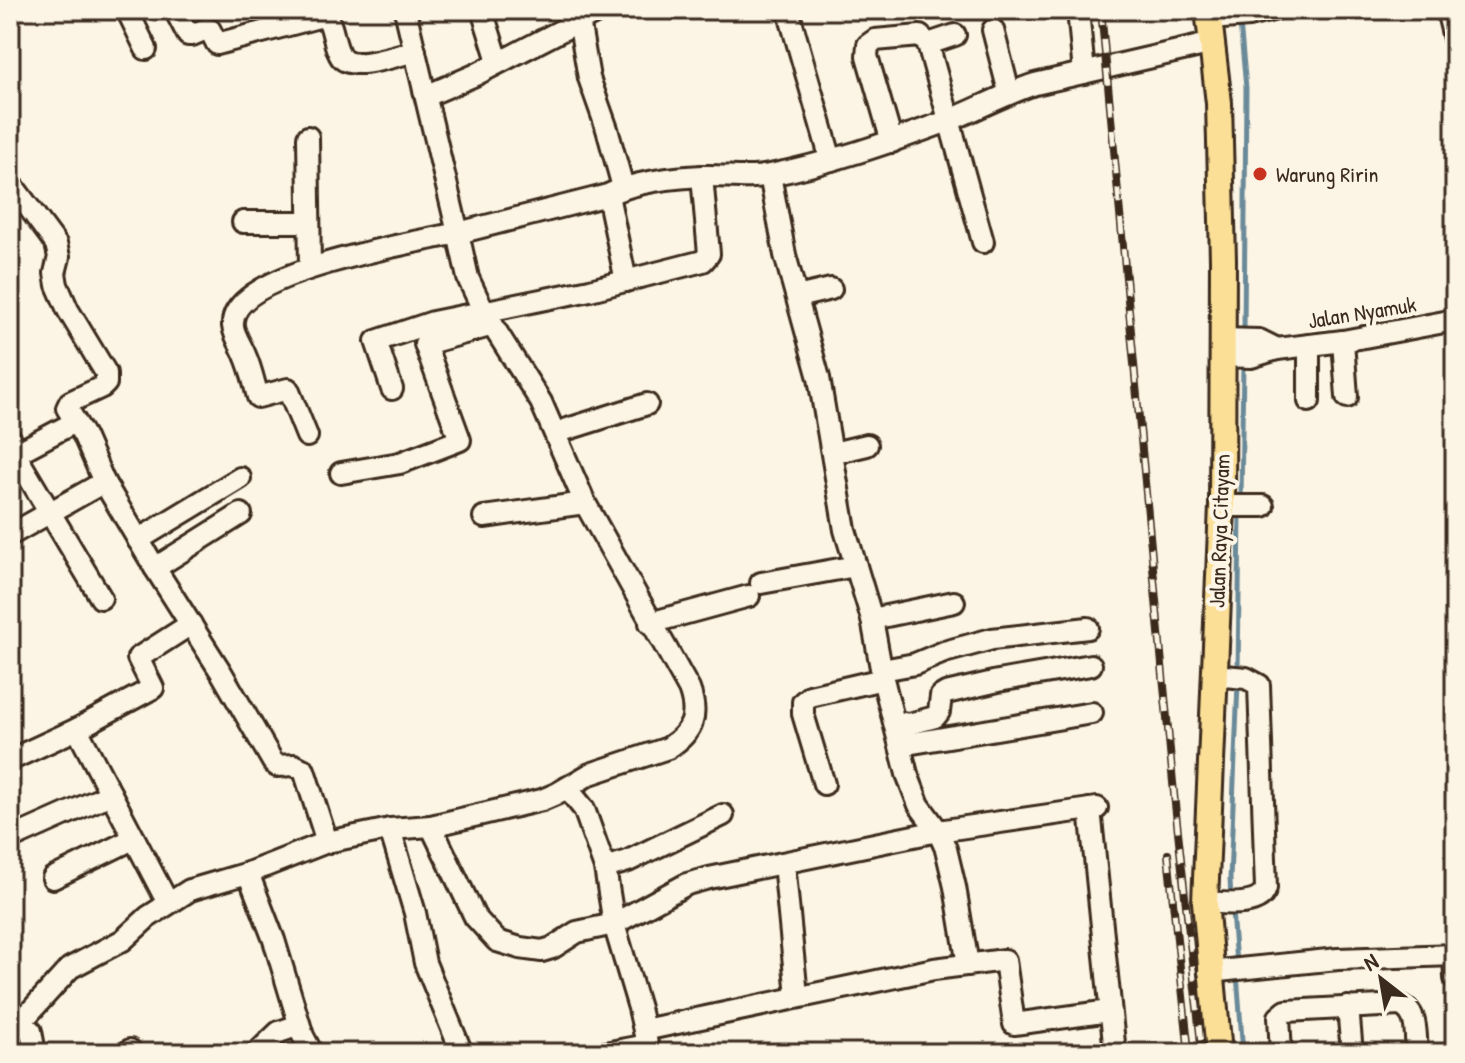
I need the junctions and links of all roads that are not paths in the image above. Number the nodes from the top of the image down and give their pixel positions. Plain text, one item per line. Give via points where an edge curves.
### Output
1 (127, 10) edge
2 (175, 10) edge
3 (405, 10) edge
4 (482, 10) edge
5 (601, 10) edge
6 (1078, 10) edge
7 (1273, 10) edge
8 (1447, 10) edge
9 (795, 11) edge
10 (579, 20) junction
11 (1222, 21) edge
12 (993, 30) dead end
13 (955, 35) dead end
14 (1455, 42) edge
15 (928, 44) junction
16 (146, 49) dead end
17 (415, 51) junction
18 (498, 61) junction
19 (1084, 73) junction
20 (1009, 92) junction
21 (426, 96) junction
22 (948, 121) junction
23 (308, 137) dead end
24 (892, 142) junction
25 (831, 160) junction
26 (712, 176) junction
27 (762, 176) junction
28 (10, 182) edge
29 (616, 191) junction
30 (243, 222) dead end
31 (309, 222) junction
32 (458, 233) junction
33 (983, 242) dead end
34 (310, 266) junction
35 (626, 281) junction
36 (831, 289) dead end
37 (797, 297) junction
38 (488, 318) junction
39 (1455, 320) edge
40 (1343, 341) junction
41 (1309, 345) junction
42 (1236, 348) junction
43 (392, 389) dead end
44 (1347, 397) dead end
45 (1309, 401) dead end
46 (647, 404) dead end
47 (75, 422) junction
48 (555, 433) junction
49 (307, 436) dead end
50 (867, 445) dead end
51 (12, 450) edge
52 (833, 453) junction
53 (341, 473) dead end
54 (240, 478) dead end
55 (104, 482) junction
56 (585, 503) junction
57 (48, 512) junction
58 (241, 514) dead end
59 (484, 517) dead end
60 (10, 535) edge
61 (138, 540) junction
62 (856, 566) junction
63 (155, 568) junction
64 (101, 598) dead end
65 (954, 602) dead end
66 (872, 619) junction
67 (650, 623) junction
68 (191, 624) junction
69 (1088, 628) dead end
70 (1091, 665) dead end
71 (882, 675) junction
72 (1230, 676) junction
73 (1092, 713) dead end
74 (895, 722) junction
75 (77, 729) junction
76 (901, 745) junction
77 (10, 760) edge
78 (824, 784) dead end
79 (567, 788) junction
80 (111, 794) junction
81 (723, 815) dead end
82 (431, 826) junction
83 (390, 829) junction
84 (938, 831) junction
85 (10, 839) edge
86 (133, 839) junction
87 (327, 842) junction
88 (784, 863) junction
89 (605, 868) junction
90 (248, 873) junction
91 (53, 878) dead end
92 (1215, 902) junction
93 (168, 903) junction
94 (611, 908) junction
95 (1454, 955) edge
96 (968, 965) junction
97 (1217, 972) junction
98 (1455, 978) edge
99 (797, 996) junction
100 (1348, 1007) junction
101 (1110, 1011) junction
102 (299, 1025) junction
103 (15, 1026) edge
104 (646, 1043) edge
105 (35, 1053) edge
106 (257, 1053) edge
107 (312, 1053) edge
108 (462, 1053) edge
109 (605, 1053) edge
110 (1115, 1053) edge
111 (1219, 1053) edge
112 (1281, 1053) edge
113 (1352, 1053) edge
114 (1417, 1053) edge

1 - 16 street
2 - 17 street via 188,35 210,30 217,44 326,15 346,62 361,64
3 - 17 street
4 - 18 street
5 - 10 street
6 - 19 street
7 - 11 street
8 - 14 street
9 - 25 street
10 - 18 street
10 - 29 street via 589,78 607,129
11 - 19 street
11 - 42 main road, Jalan Raya Citayam via 1222,165
12 - 20 street
13 - 15 street
15 - 22 street
15 - 24 street via 913,35 868,45
17 - 21 street
18 - 21 street
19 - 20 street
20 - 22 street
21 - 32 street
22 - 24 street
22 - 33 street
23 - 31 street
24 - 25 street
25 - 27 street
26 - 27 street
26 - 29 street
26 - 35 street via 709,254 693,265
27 - 37 street
28 - 47 street via 56,244 57,285 106,373 102,387 67,405
29 - 32 street
29 - 35 street
30 - 31 street
31 - 34 street
32 - 34 street
32 - 38 street via 468,278
34 - 49 street via 254,293 236,312 233,326 258,397 288,389
35 - 38 street
36 - 37 street
37 - 52 street
38 - 43 street via 433,322 372,342
38 - 48 street
38 - 53 street via 425,344 460,440 400,463
39 - 40 street, Jalan Nyamuk
40 - 41 street, Jalan Nyamuk
40 - 44 street
41 - 42 street, Jalan Nyamuk
41 - 45 street
42 - 72 main road, Jalan Raya Citayam via 1242,506
46 - 48 street
47 - 51 street
47 - 55 street
48 - 56 street
50 - 52 street
51 - 57 street
52 - 62 street
54 - 61 street
55 - 57 street
55 - 61 street
56 - 59 street
56 - 67 street
57 - 60 street
57 - 64 street
58 - 63 street
61 - 63 street
62 - 66 street
62 - 67 street via 755,589
63 - 68 street
65 - 66 street
66 - 71 street
67 - 79 street via 689,689 696,713 692,722 668,748 590,774
68 - 75 street via 132,661 153,688
68 - 87 street via 273,762 304,770
69 - 71 street via 992,639
70 - 74 street via 946,693 935,717
71 - 74 street
71 - 78 street via 803,702
72 - 92 main road, Jalan Raya Citayam
72 - 92 street via 1256,681 1260,691 1266,888 1260,899 1250,902
73 - 76 street
74 - 76 street
75 - 77 street
75 - 80 street
76 - 84 street via 919,805
79 - 82 street via 526,804
79 - 89 street via 584,809
80 - 85 street
80 - 86 street
81 - 89 street
82 - 83 street
82 - 94 street via 475,917 497,941 542,951
83 - 87 street
83 - 108 street via 425,963
84 - 88 street
84 - 96 street via 955,887
84 - 101 street via 1094,809
86 - 91 street
86 - 93 street
87 - 90 street
88 - 94 street via 687,884
88 - 99 street
89 - 94 street
90 - 93 street via 205,884
90 - 102 street
92 - 97 main road, Jalan Raya Citayam
93 - 103 street via 123,940 70,968
94 - 104 street
95 - 97 street via 1338,959
95 - 98 street
96 - 99 street
96 - 101 street via 1005,960 1014,1024
97 - 111 main road, Jalan Raya Citayam
99 - 104 street
100 - 112 street via 1286,1011 1279,1017
100 - 113 street
100 - 114 street via 1407,1007 1414,1018
101 - 110 street
102 - 106 street via 279,1032
102 - 107 street
103 - 105 street via 31,1031
104 - 109 street

